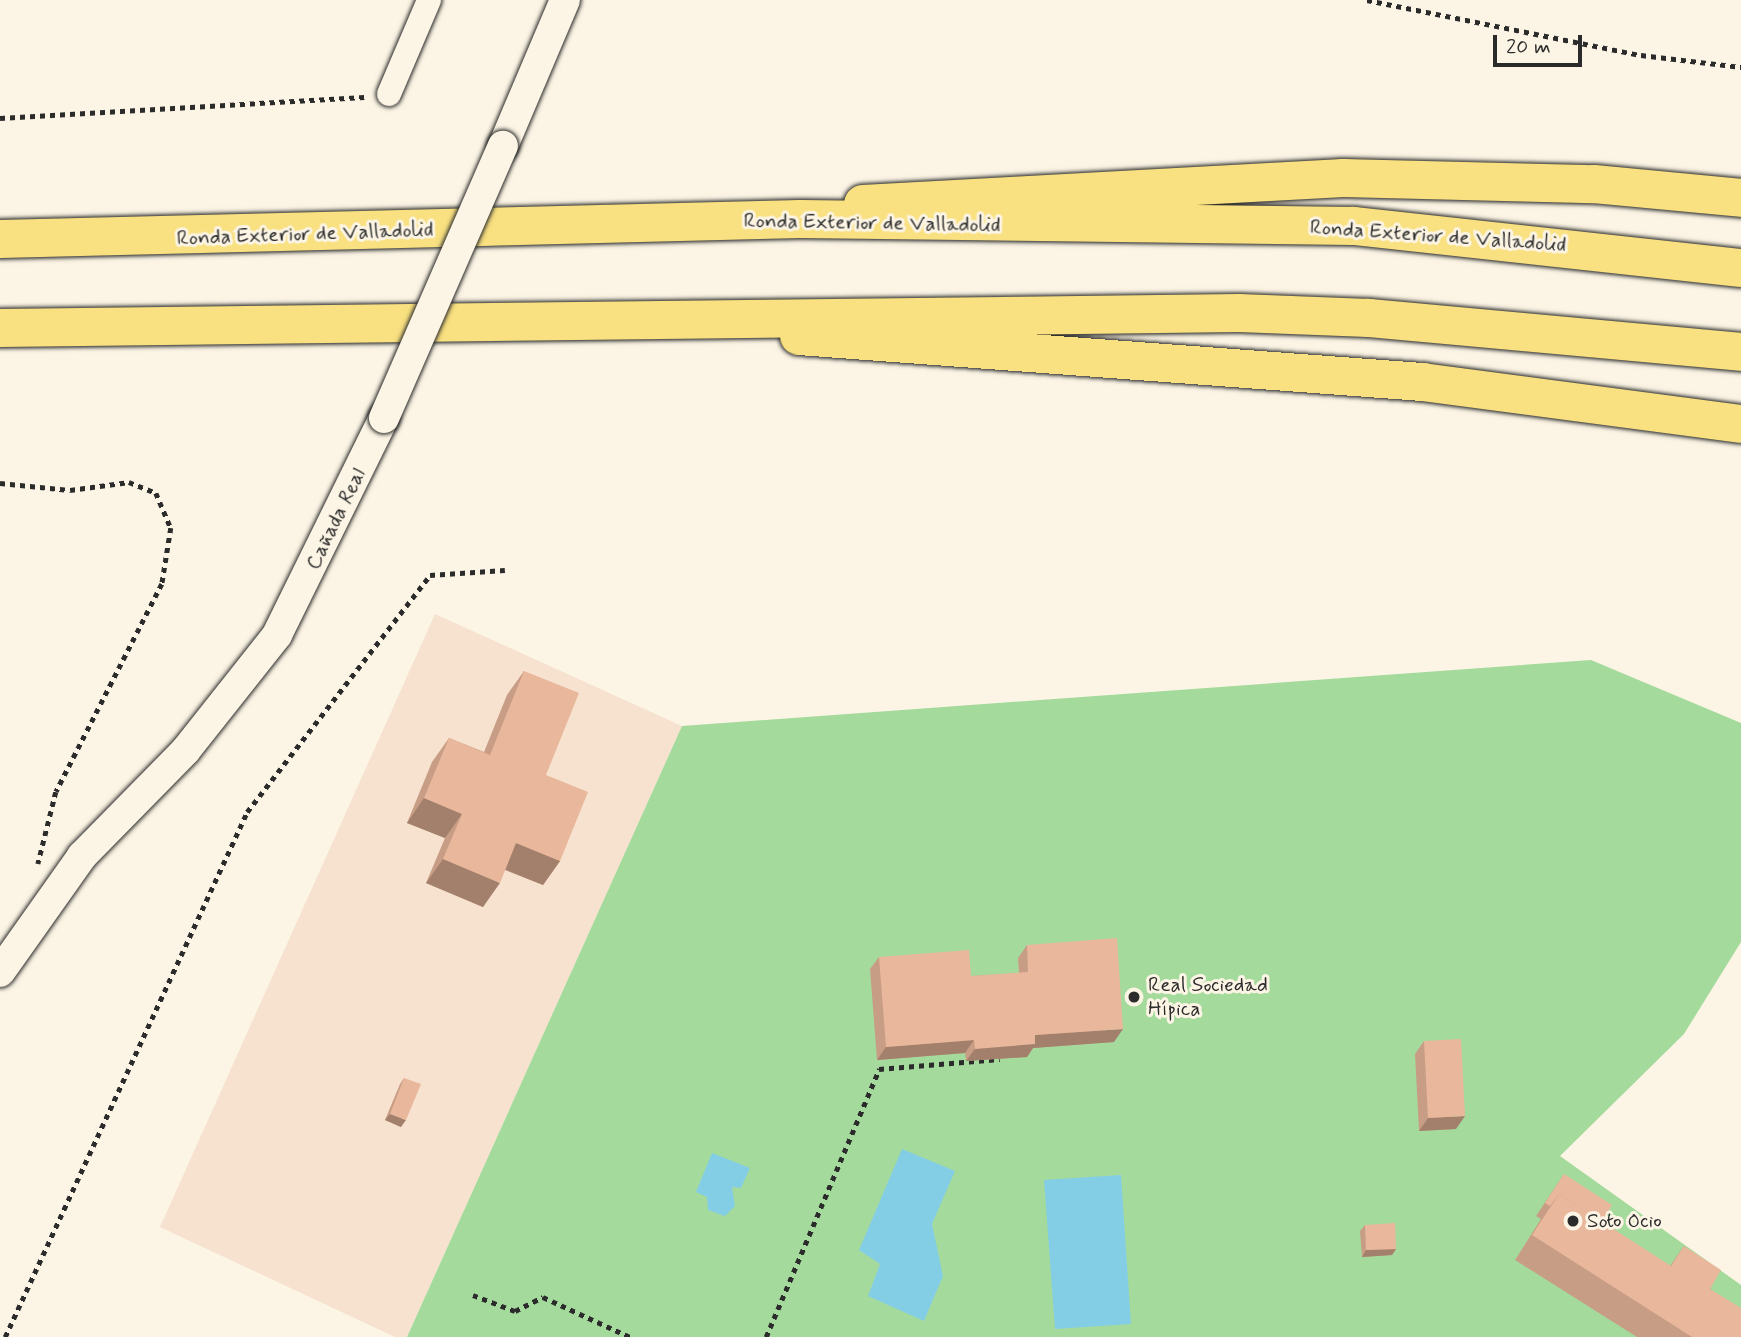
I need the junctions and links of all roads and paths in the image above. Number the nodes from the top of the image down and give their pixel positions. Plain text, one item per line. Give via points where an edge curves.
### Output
1 (429, 0) edge
2 (565, 0) edge
3 (1367, 0) edge
4 (1741, 67) edge
5 (389, 94) joint
6 (0, 118) edge
7 (1741, 198) edge
8 (800, 219) junction
9 (0, 239) edge
10 (1741, 268) edge
11 (645, 322) junction
12 (0, 328) edge
13 (1741, 352) edge
14 (1741, 424) edge
15 (0, 483) edge
16 (505, 570) dead end
17 (46, 899) junction
18 (0, 972) edge
19 (1000, 1059) edge
20 (473, 1295) dead end
21 (5, 1337) edge
22 (630, 1337) edge
23 (766, 1337) edge

1 - 5 street
2 - 17 street, Cañada Real, bridge via 384,418 277,635 186,750
3 - 4 path via 1641,55
5 - 6 path
7 - 8 highway via 1594,184 1343,178 888,198
8 - 9 highway, Ronda Exterior de Valladolid
8 - 10 highway, Ronda Exterior de Valladolid via 1354,226
11 - 12 highway
11 - 13 highway via 926,312 1240,313 1382,319
11 - 14 highway via 1422,382
15 - 17 path via 70,490 128,482 156,493 172,528 162,584 139,639 57,792 38,850
16 - 21 path via 430,575 247,812
17 - 18 street, Cañada Real
19 - 23 path via 880,1069
20 - 22 path via 515,1311 543,1297

